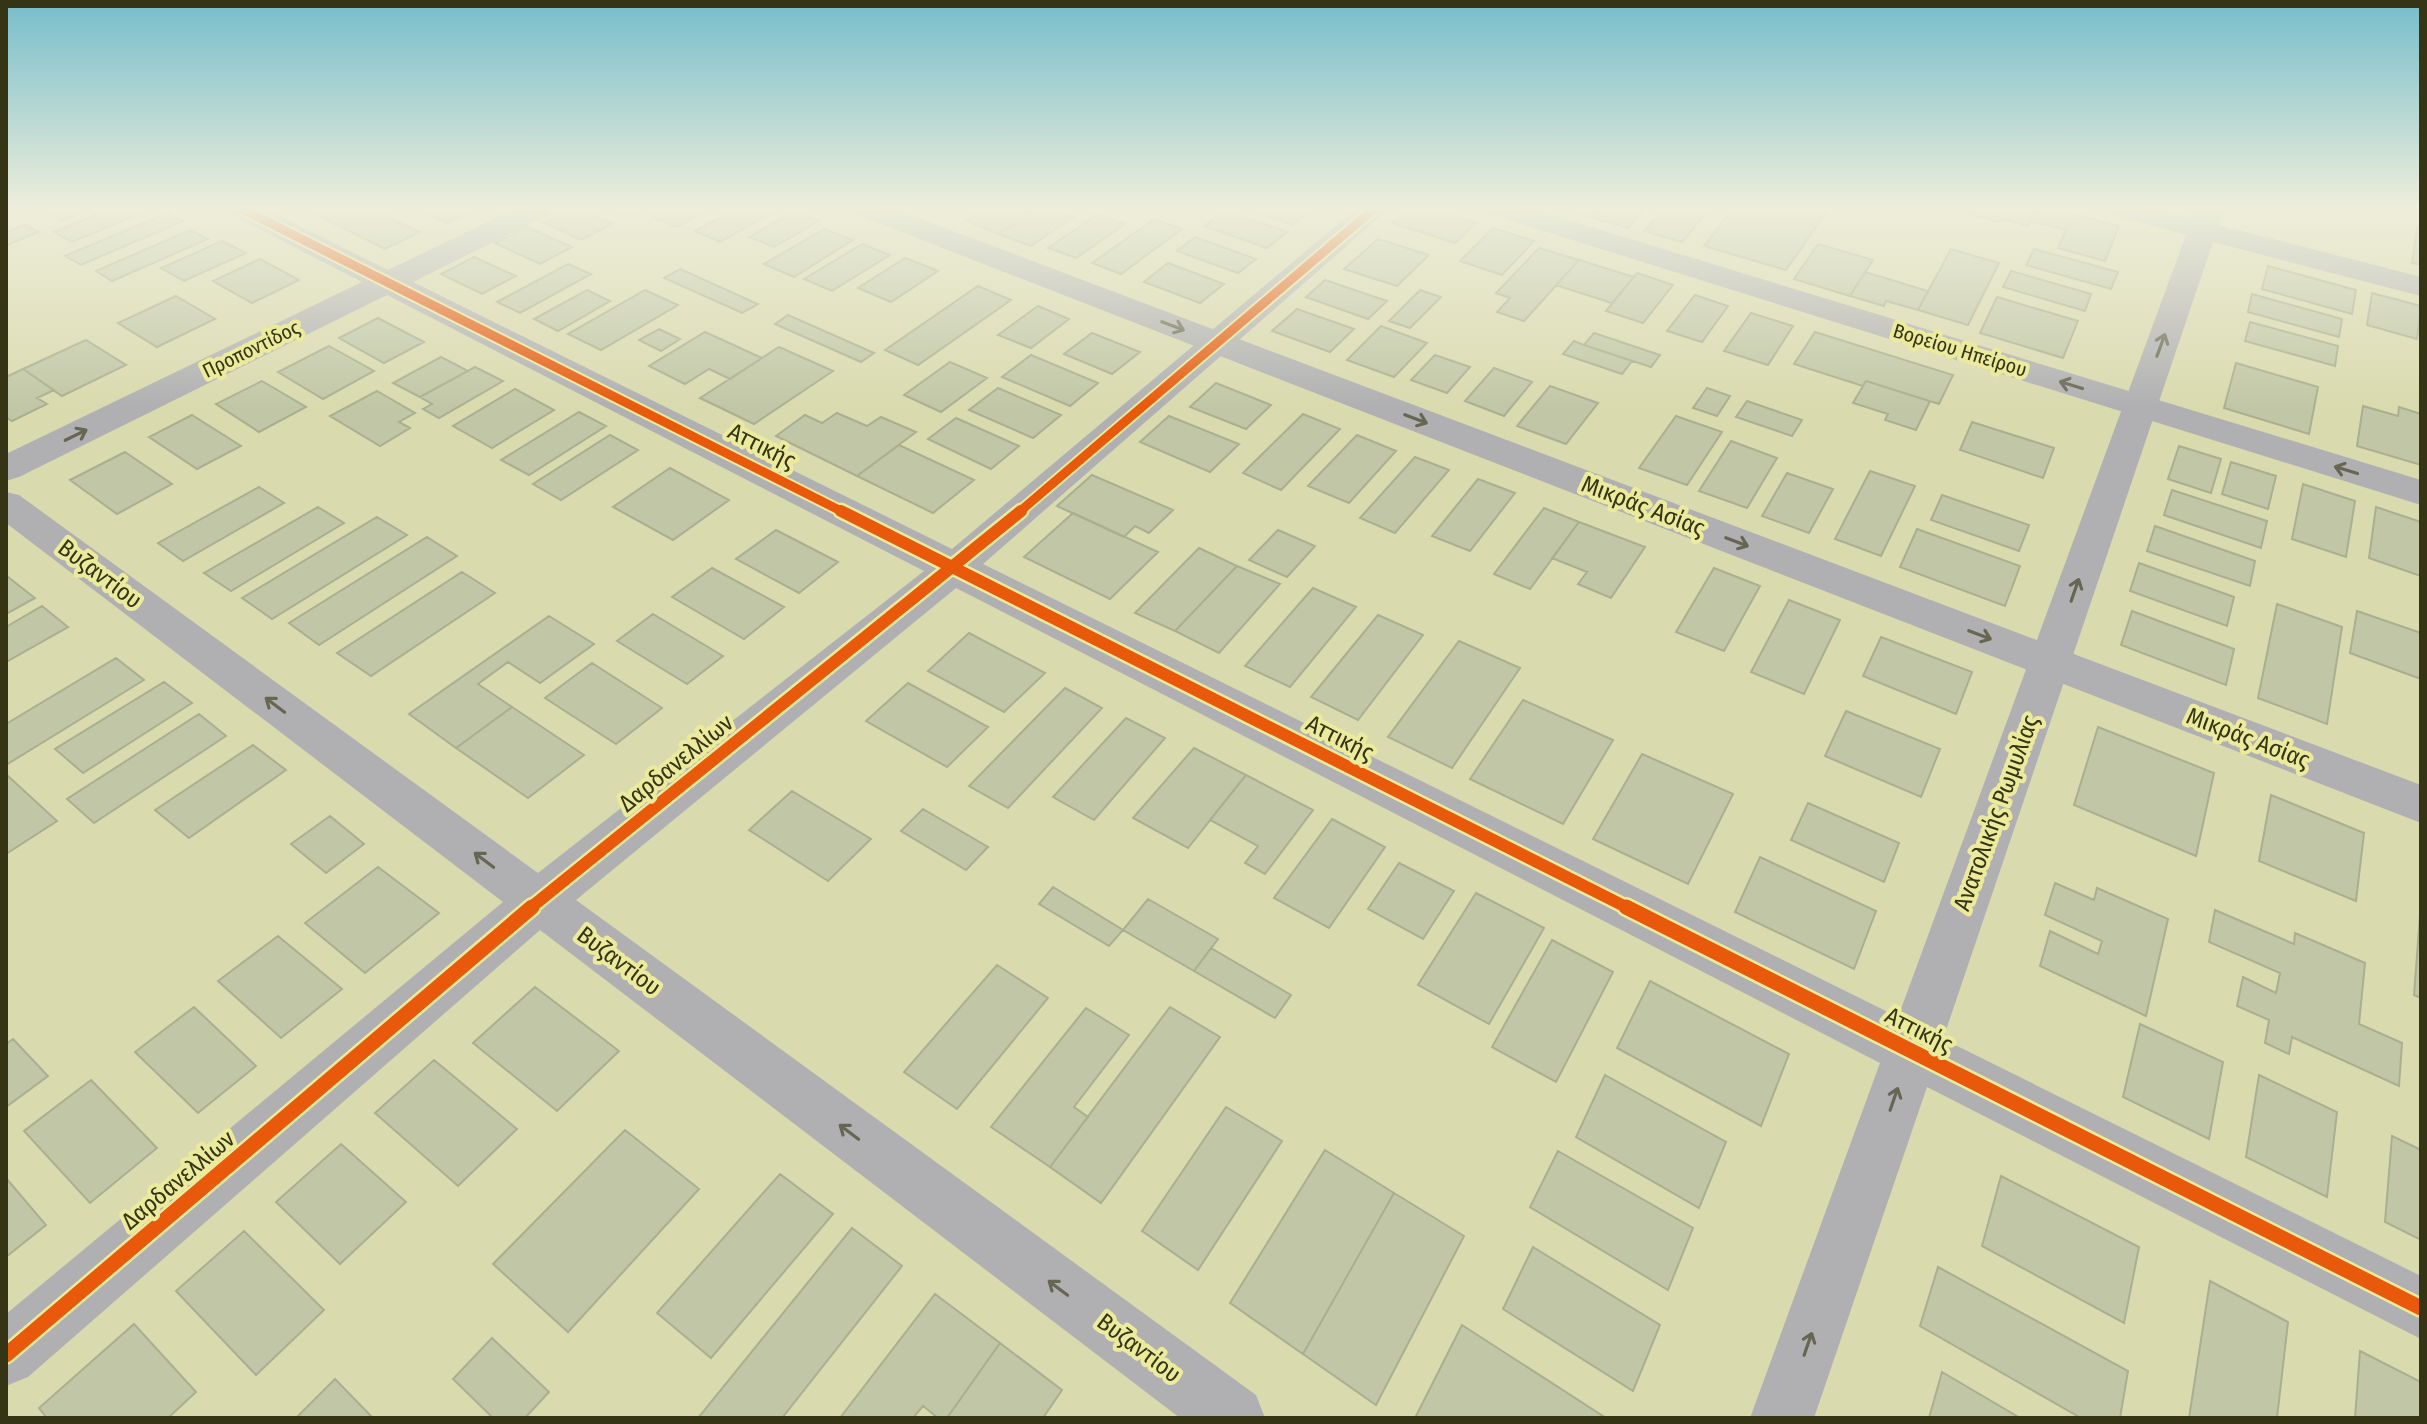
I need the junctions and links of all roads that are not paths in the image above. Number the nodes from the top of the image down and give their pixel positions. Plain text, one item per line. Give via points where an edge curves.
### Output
1 (372, 274) edge
2 (403, 274) edge
3 (1039, 274) edge
4 (1298, 274) edge
5 (1714, 274) edge
6 (2186, 274) edge
7 (2381, 274) edge
8 (387, 282) junction
9 (2421, 287) edge
10 (1218, 343) junction
11 (2140, 406) junction
12 (6, 469) edge
13 (2421, 493) edge
14 (6, 504) edge
15 (954, 568) junction
16 (2049, 662) junction
17 (2421, 804) edge
18 (539, 901) junction
19 (1912, 1051) junction
20 (2421, 1308) edge
21 (6, 1355) edge
22 (1233, 1418) edge
23 (1782, 1418) edge

1 - 8 street, Αττικής
2 - 8 street, Προποντίδος
3 -> 10 street, Μικράς Ασίας
4 - 10 street, Δαρδανελλίων
11 -> 5 street, Βορείου Ηπείρου
11 -> 6 street, Ανατολικής Ρωμυλίας
7 - 9 street
12 -> 8 street, Προποντίδος
8 - 15 street, Αττικής
10 - 15 street, Δαρδανελλίων
10 -> 16 street, Μικράς Ασίας
13 -> 11 street, Βορείου Ηπείρου
16 -> 11 street, Ανατολικής Ρωμυλίας
18 -> 14 street, Βυζαντίου
15 - 18 street, Δαρδανελλίων
15 - 19 street, Αττικής
16 - 17 street, Μικράς Ασίας
16 - 19 street, Ανατολικής Ρωμυλίας
18 - 21 street, Δαρδανελλίων
22 -> 18 street, Βυζαντίου
19 - 20 street, Αττικής
23 -> 19 street, Ανατολικής Ρωμυλίας

